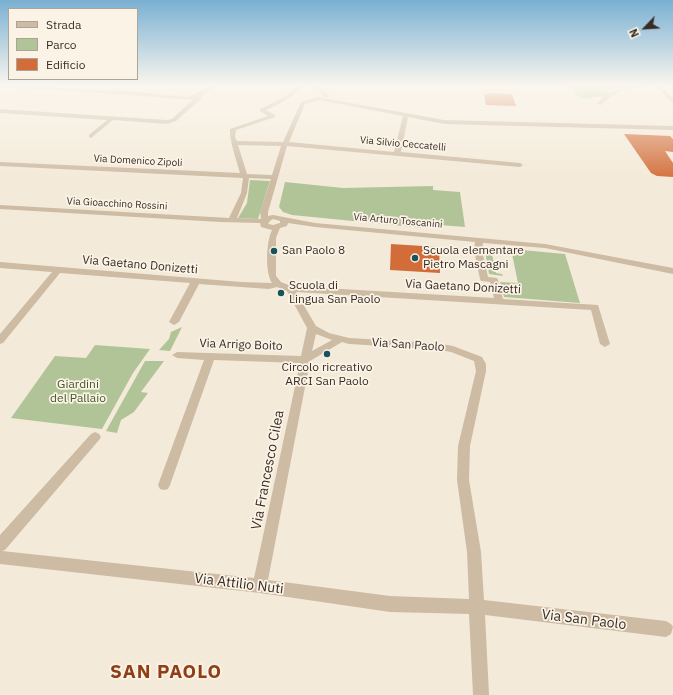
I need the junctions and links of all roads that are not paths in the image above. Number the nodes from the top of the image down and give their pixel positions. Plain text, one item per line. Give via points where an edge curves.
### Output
1 (103, 117) edge
2 (176, 117) edge
3 (268, 117) edge
4 (297, 117) edge
5 (406, 117) edge
6 (415, 117) edge
7 (112, 118) junction
8 (673, 128) edge
9 (91, 136) dead end
10 (235, 143) junction
11 (285, 144) junction
12 (397, 154) junction
13 (0, 164) edge
14 (520, 165) dead end
15 (245, 176) junction
16 (274, 177) junction
17 (0, 207) edge
18 (232, 220) junction
19 (273, 223) junction
20 (479, 239) junction
21 (0, 265) edge
22 (58, 270) junction
23 (673, 271) edge
24 (196, 281) junction
25 (278, 284) junction
26 (290, 289) junction
27 (499, 301) junction
28 (174, 322) dead end
29 (312, 328) junction
30 (340, 339) junction
31 (0, 342) edge
32 (605, 344) dead end
33 (177, 355) dead end
34 (210, 357) junction
35 (304, 360) junction
36 (95, 437) dead end
37 (164, 485) dead end
38 (0, 545) edge
39 (0, 556) edge
40 (260, 586) junction
41 (478, 608) junction
42 (666, 629) dead end
43 (481, 695) edge

1 - 7 street
2 - 7 street via 171,122
3 - 10 street via 234,128 232,137
4 - 11 street
5 - 12 street
6 - 8 street via 469,123
7 - 9 street
10 - 11 street, Via Silvio Ceccatelli
10 - 15 street
11 - 12 street, Via Silvio Ceccatelli
11 - 16 street
12 - 14 street, Via Silvio Ceccatelli
13 - 15 street, Via Domenico Zipoli
15 - 16 street, Via Domenico Zipoli
15 - 18 street via 244,193
16 - 19 street via 264,212
17 - 18 street, Via Gioacchino Rossini
18 - 19 street
19 - 20 street, Via Arturo Toscanini
19 - 25 street via 269,236 272,238 271,270
20 - 23 street, Via Arturo Toscanini via 545,246
20 - 27 street via 478,250 484,279 494,280
21 - 22 street, Via Gaetano Donizetti
22 - 24 street, Via Gaetano Donizetti
22 - 31 street
24 - 25 street, Via Gaetano Donizetti via 262,286
24 - 28 street
25 - 26 street
26 - 27 street, Via Gaetano Donizetti
26 - 29 street
27 - 32 street, Via Gaetano Donizetti via 595,308
29 - 30 street, Via San Paolo
29 - 35 street, Via Francesco Cilea
30 - 35 street
30 - 41 street, Via San Paolo via 453,348 478,359 481,364 464,446 463,480 474,552
33 - 34 street, Via Arrigo Boito
34 - 35 street, Via Arrigo Boito
34 - 37 street
35 - 40 street, Via Francesco Cilea
36 - 38 street
39 - 40 street, Via Attilio Nuti
40 - 41 street, Via Attilio Nuti via 390,604
41 - 42 street, Via San Paolo
41 - 43 street, Via San Paolo

